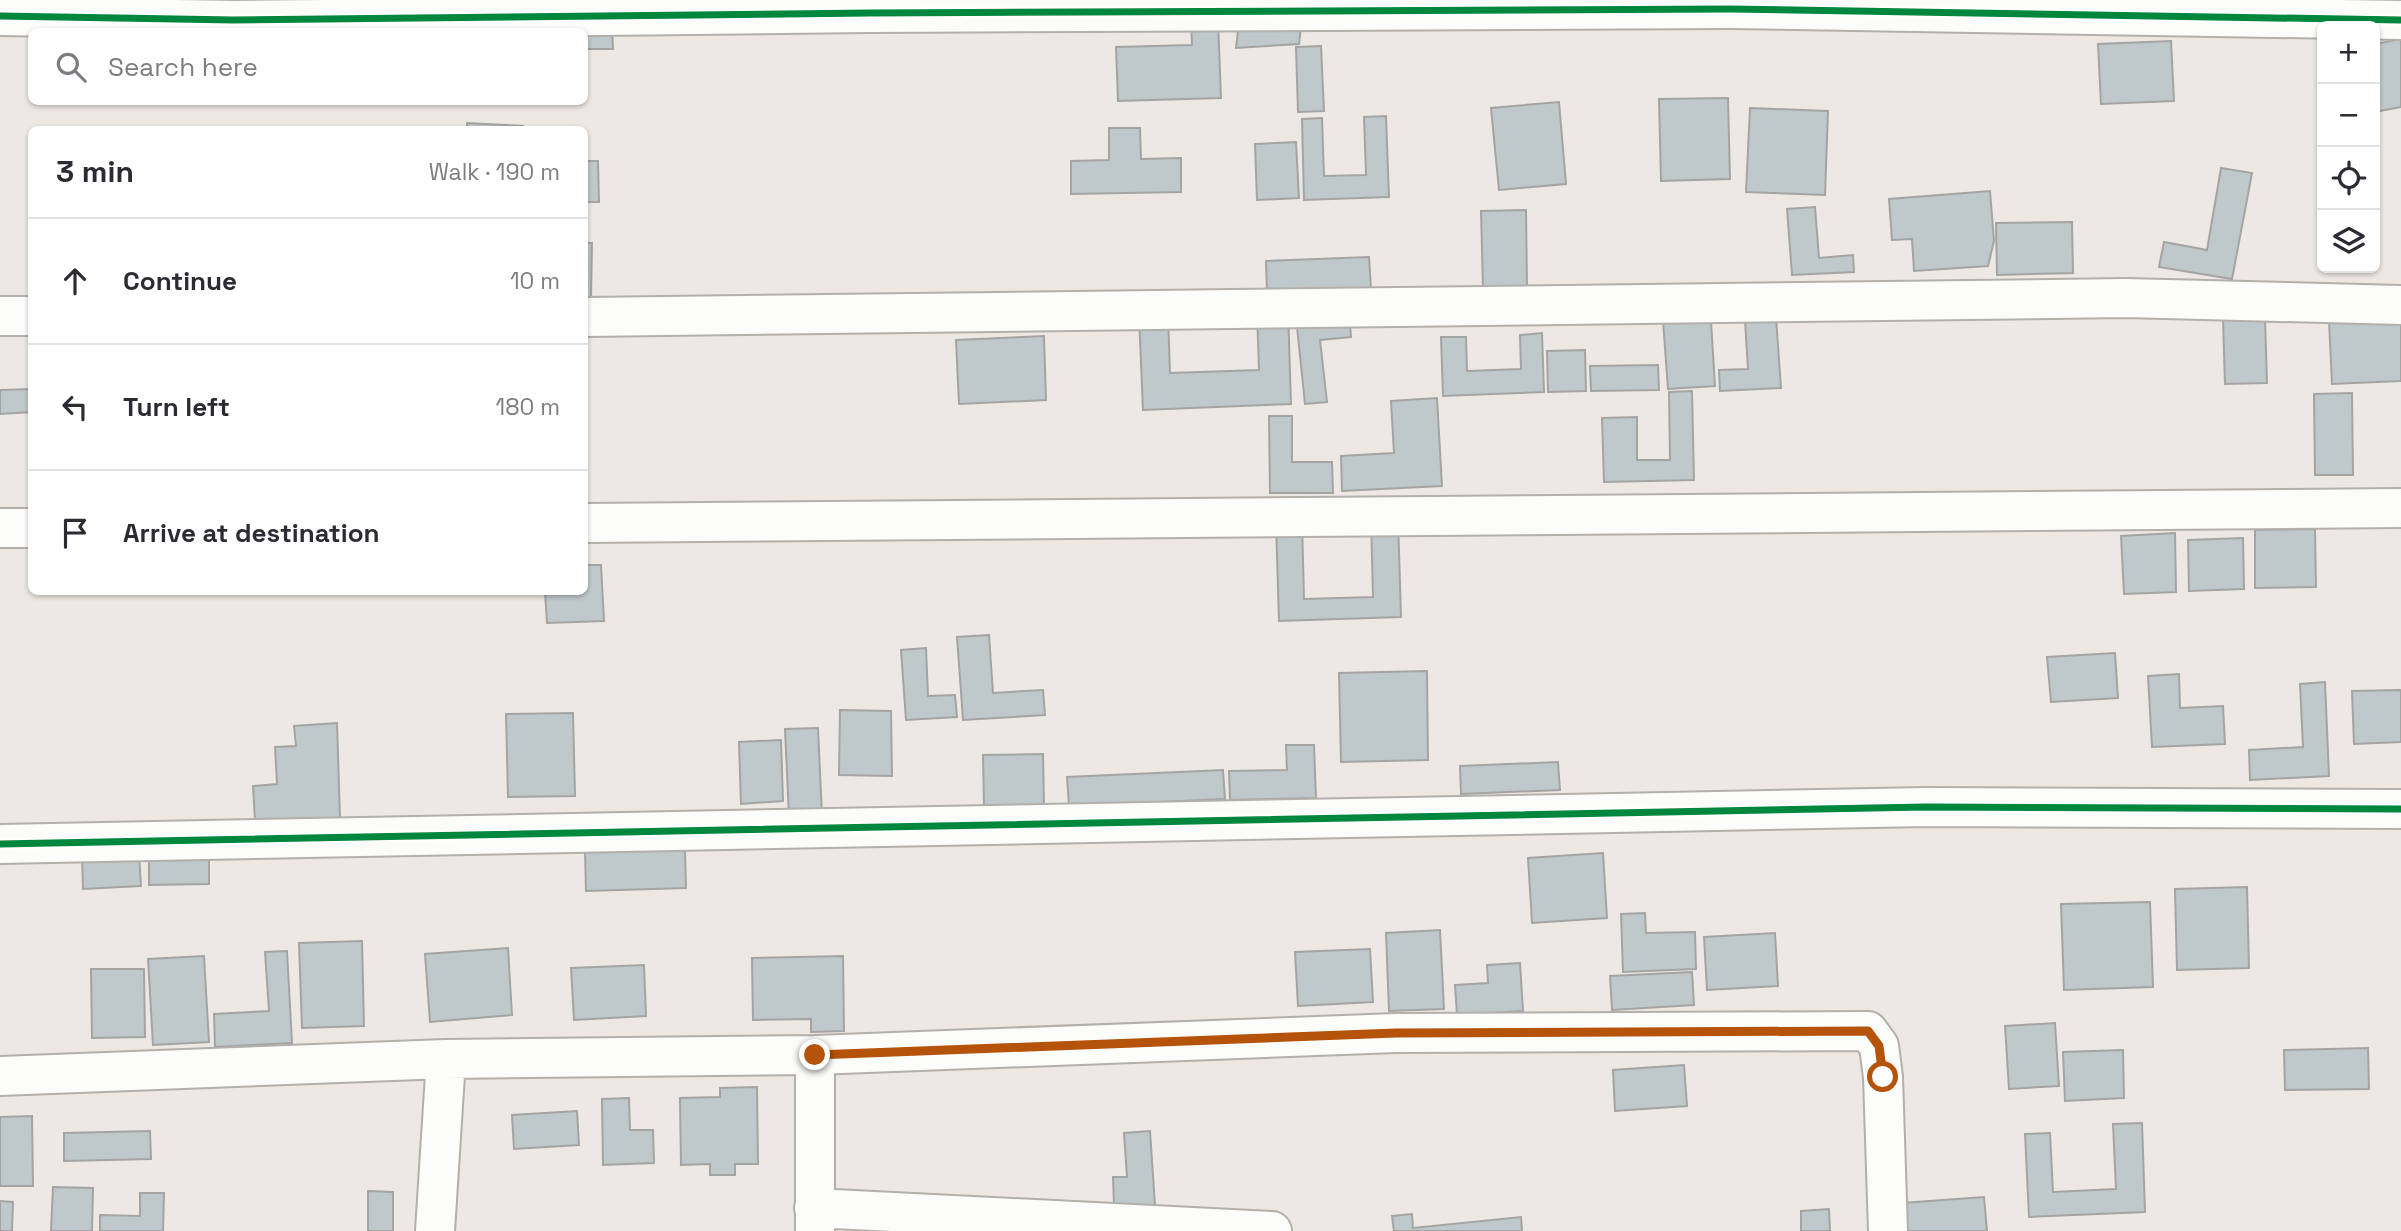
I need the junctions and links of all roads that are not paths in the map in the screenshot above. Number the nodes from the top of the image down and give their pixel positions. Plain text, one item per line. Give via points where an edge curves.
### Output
1 (0, 16) edge
2 (2401, 20) edge
3 (2401, 305) edge
4 (0, 316) edge
5 (28, 316) edge
6 (588, 317) edge
7 (2401, 508) edge
8 (588, 523) edge
9 (0, 528) edge
10 (28, 528) edge
11 (2401, 809) edge
12 (0, 844) edge
13 (815, 1055) junction
14 (446, 1059) junction
15 (0, 1076) edge
16 (814, 1220) edge
17 (435, 1231) edge
18 (1272, 1231) edge
19 (1888, 1231) edge

1 - 2 street via 234,20 1730,9
3 - 6 street via 2112,298
4 - 5 street
7 - 8 street
9 - 10 street
11 - 12 street via 1912,808
13 - 14 street
13 - 16 street
13 - 19 street via 1396,1033 1868,1031 1879,1046 1883,1077
14 - 15 street
14 - 17 street
16 - 18 street

